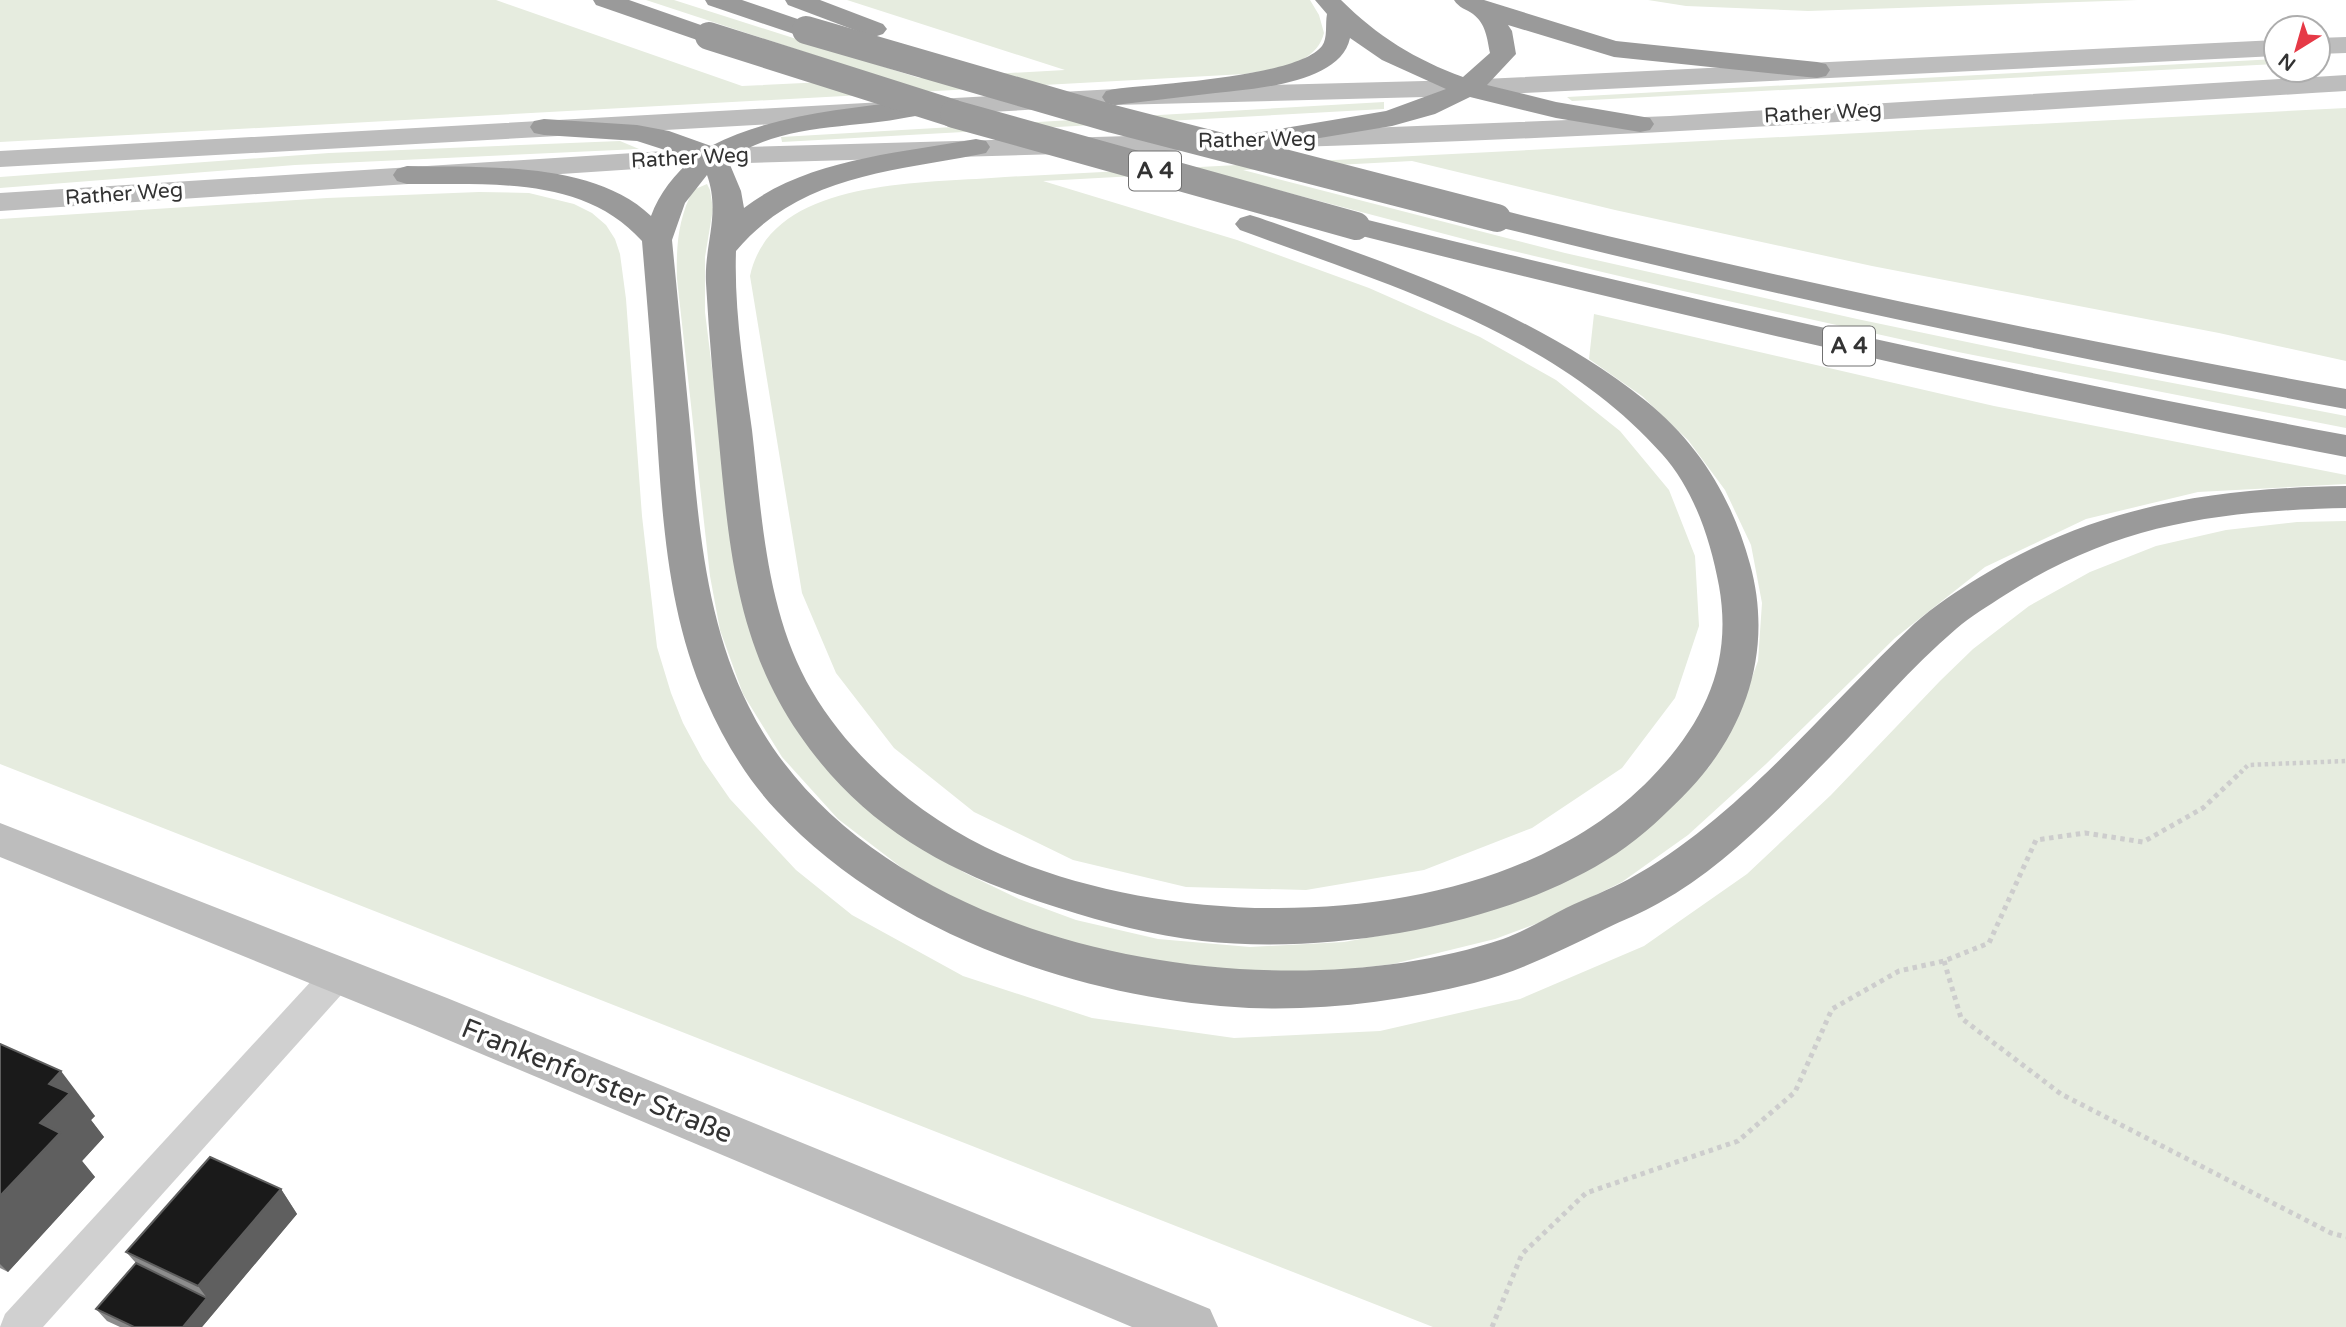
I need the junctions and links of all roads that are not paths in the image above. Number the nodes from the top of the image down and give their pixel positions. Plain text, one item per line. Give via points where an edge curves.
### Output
1 (605, 0) edge
2 (717, 0) edge
3 (797, 0) edge
4 (1475, 5) edge
5 (1333, 8) edge
6 (2262, 49) edge
7 (1817, 70) junction
8 (2346, 83) edge
9 (1463, 88) junction
10 (1114, 108) junction
11 (909, 109) junction
12 (953, 113) junction
13 (1640, 124) junction
14 (544, 127) junction
15 (1259, 140) junction
16 (976, 147) junction
17 (712, 156) junction
18 (0, 159) edge
19 (407, 175) junction
20 (0, 202) edge
21 (657, 240) junction
22 (720, 251) junction
23 (2346, 400) edge
24 (2346, 446) edge
25 (2346, 497) edge
26 (0, 839) edge
27 (338, 975) junction
28 (18, 1327) edge
29 (1192, 1327) edge

1 - 12 highway, A 4, bridge
2 - 10 highway, A 4, bridge via 806,30
3 - 10 highway, bridge
4 - 7 highway via 1614,49
4 - 9 highway via 1499,31 1503,54 1494,68
5 - 9 highway via 1396,57
5 - 10 highway via 1336,43 1311,65 1272,78
6 - 7 main road, Rather Weg
7 - 9 main road, Rather Weg
8 - 13 main road, Rather Weg
9 - 10 main road, Rather Weg
9 - 13 highway
9 - 15 highway via 1442,102 1397,117
10 - 11 main road, Rather Weg
10 - 23 highway, A 4, bridge via 1497,218 1846,302
11 - 14 main road, Rather Weg
11 - 17 highway via 779,128
12 - 22 highway, bridge via 1382,272 1497,321 1548,348 1634,408 1671,442 1701,479 1721,521 1743,605 1733,687 1712,735 1677,779 1637,818 1532,879 1399,917 1247,926 1164,918 1006,876 942,844 888,805 848,766 814,726 770,648 745,536
12 - 24 highway, A 4, bridge via 1356,226 1632,296 1879,353
13 - 15 main road, Rather Weg
14 - 17 highway via 637,133
14 - 18 main road, Rather Weg
15 - 16 main road, Rather Weg
16 - 17 main road, Rather Weg
16 - 22 highway via 820,182 762,208
17 - 19 main road, Rather Weg
17 - 21 highway via 677,189 662,216
17 - 22 highway via 728,198 729,215
19 - 20 main road, Rather Weg
19 - 21 highway via 540,181 579,189 634,216
21 - 25 highway via 691,584 727,703 754,748 792,800 846,850 913,894 988,932 1076,961 1167,980 1249,989 1333,986 1422,975 1512,954 1652,887 1751,810 1941,621 2019,566 2117,524 2189,507 2241,500
26 - 27 main road, Frankenforster Straße
27 - 28 lane
27 - 29 main road, Frankenforster Straße

